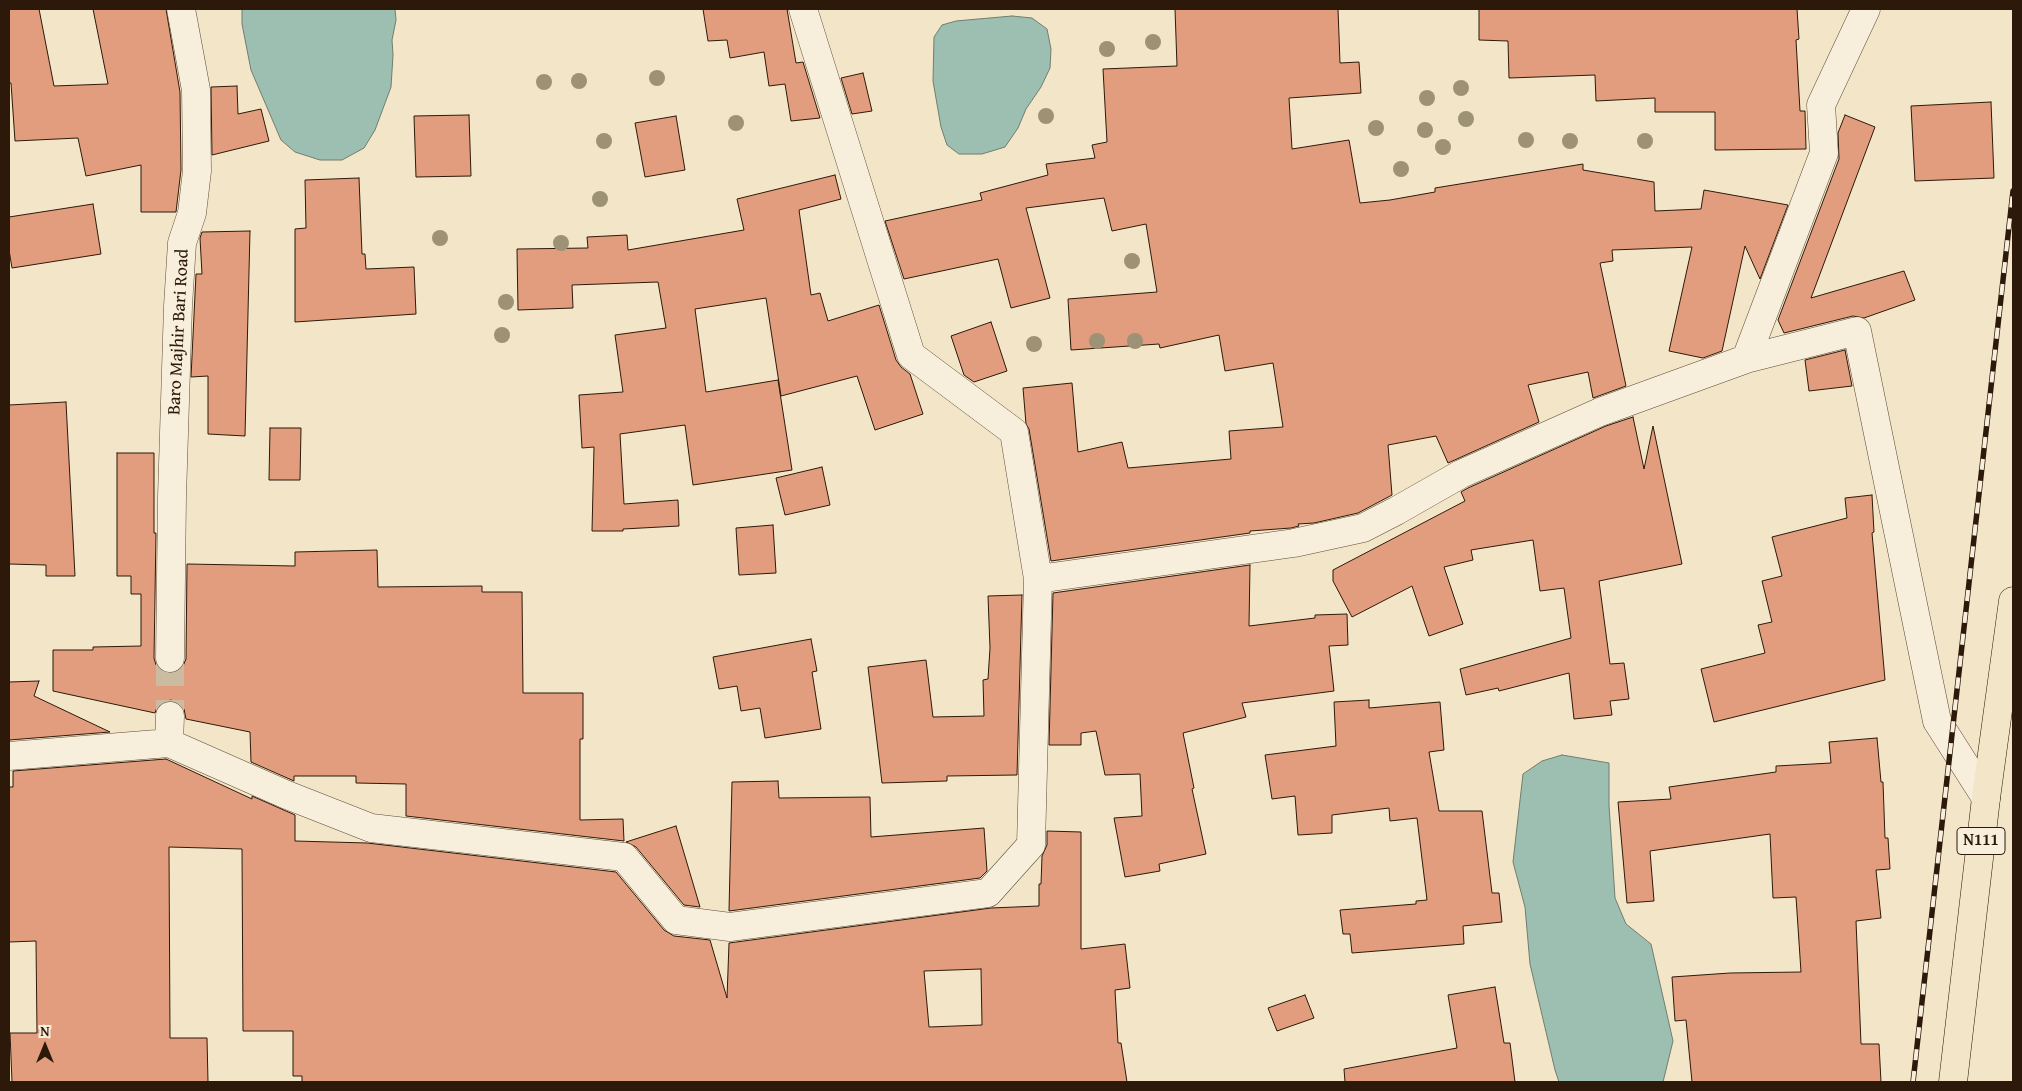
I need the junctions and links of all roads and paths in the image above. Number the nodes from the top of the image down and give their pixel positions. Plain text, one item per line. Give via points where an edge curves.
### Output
1 (181, 9) edge
2 (803, 9) edge
3 (1866, 9) edge
4 (1746, 359) junction
5 (1038, 579) junction
6 (2013, 601) edge
7 (170, 658) tunnel mouth
8 (170, 716) tunnel mouth
9 (169, 743) junction
10 (9, 756) edge
11 (1986, 798) junction
12 (1953, 1082) edge

1 - 7 street, Baro Majhir Bari Road via 196,90 197,171 192,213 182,243 179,297
2 - 5 street via 911,355 1014,432
3 - 4 street via 1821,105 1824,153
4 - 5 street via 1600,412 1461,474 1363,528 1294,543
4 - 11 street via 1857,330 1937,721
5 - 9 street via 1031,845 988,893 730,927 676,920 624,856 371,828
6 - 11 highway, N111
8 - 9 street
9 - 10 street
11 - 12 highway, N111

